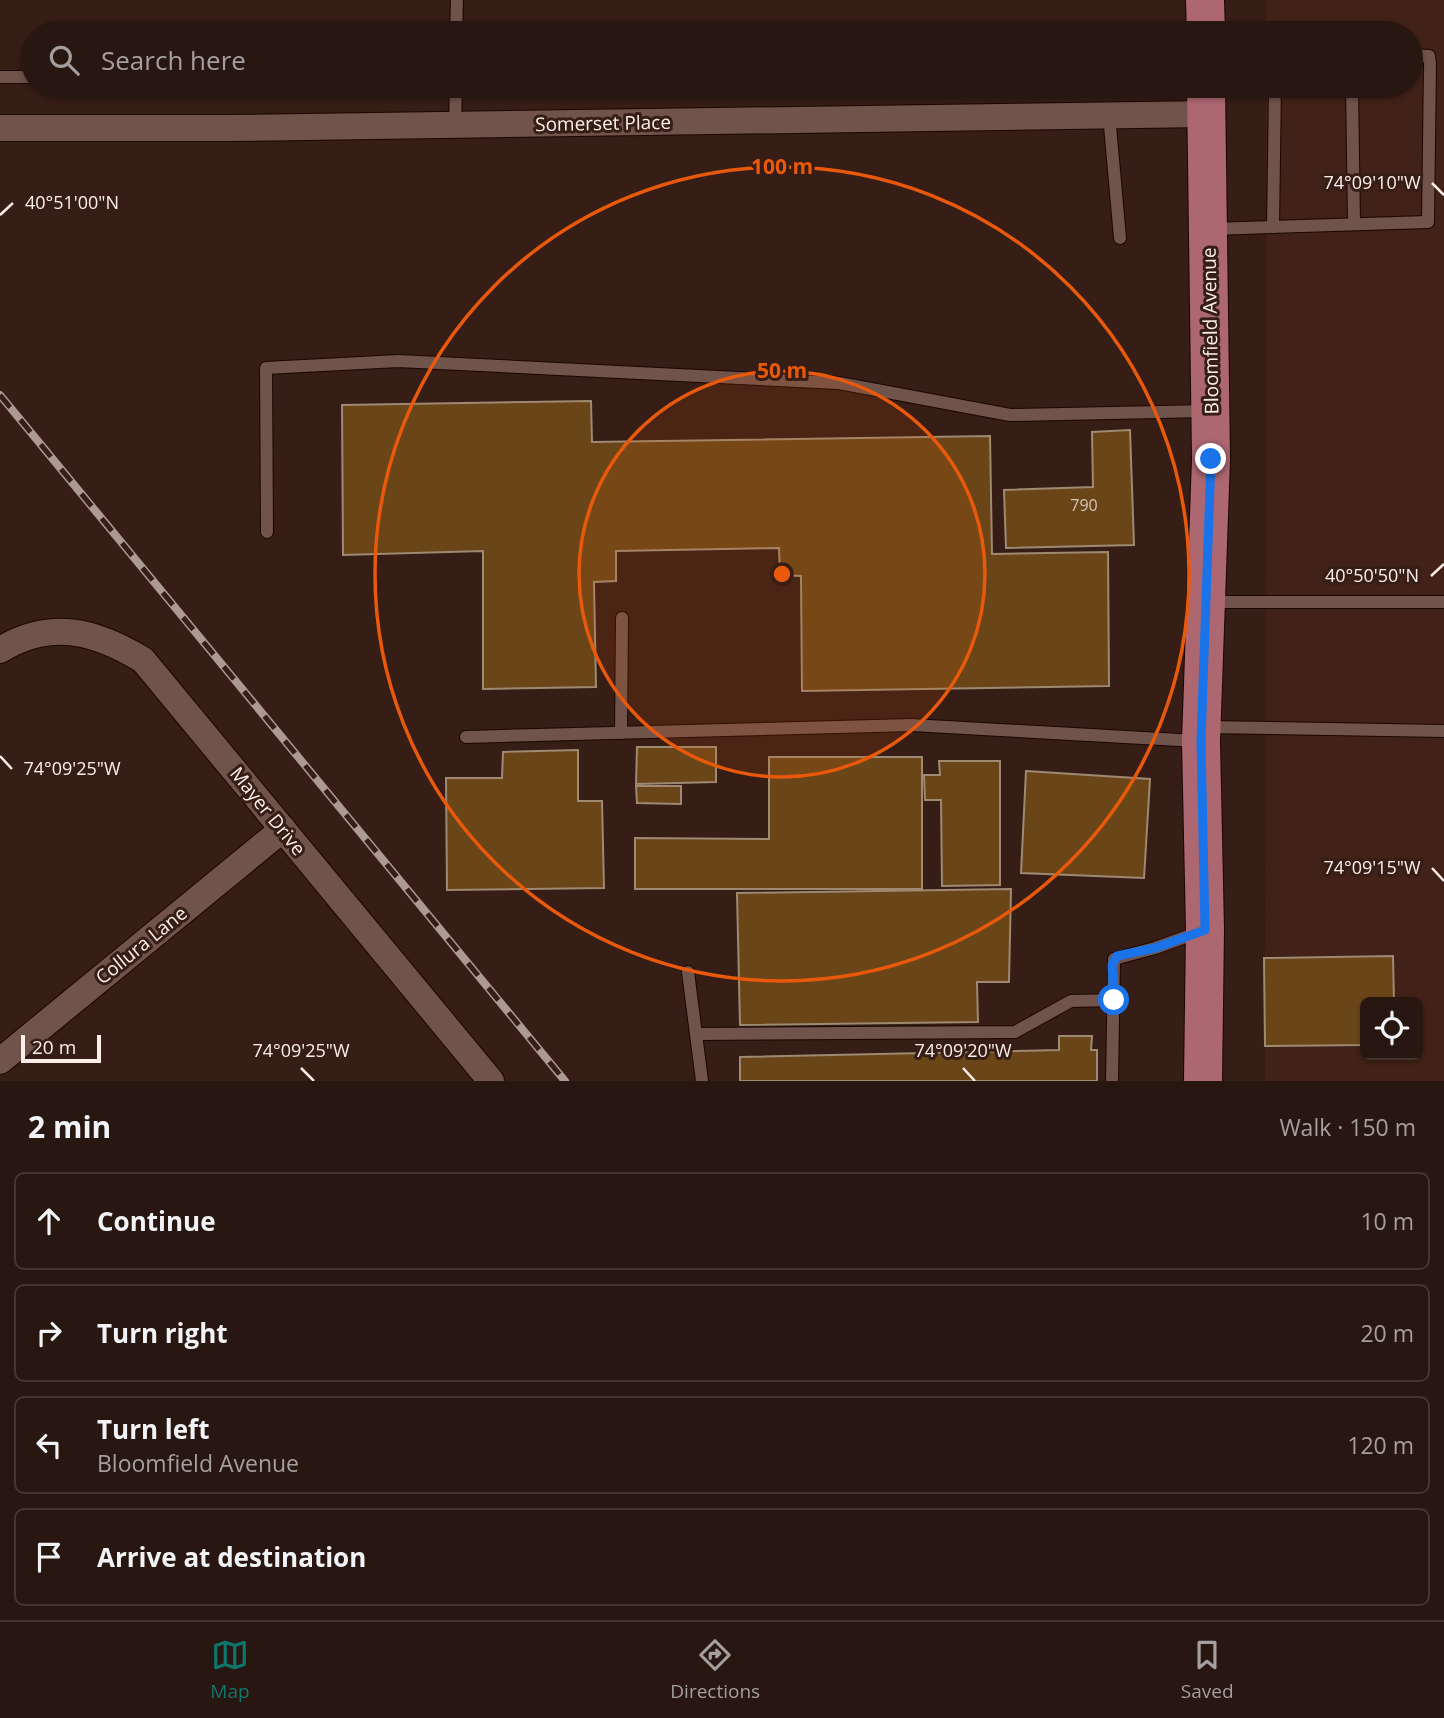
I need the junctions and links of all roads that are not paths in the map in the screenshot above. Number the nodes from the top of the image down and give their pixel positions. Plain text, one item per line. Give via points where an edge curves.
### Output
1 (457, 0) edge
2 (1205, 0) edge
3 (456, 21) edge
4 (1206, 21) edge
5 (1423, 56) edge
6 (0, 77) edge
7 (21, 77) edge
8 (456, 98) edge
9 (1275, 98) edge
10 (1352, 98) edge
11 (1207, 100) edge
12 (1109, 115) junction
13 (455, 125) junction
14 (0, 128) edge
15 (1354, 224) junction
16 (1273, 227) junction
17 (1208, 229) junction
18 (1120, 238) dead end
19 (1211, 411) junction
20 (267, 532) dead end
21 (1207, 602) junction
22 (1444, 602) edge
23 (622, 618) dead end
24 (0, 650) edge
25 (1444, 731) edge
26 (621, 733) junction
27 (1202, 734) junction
28 (466, 737) dead end
29 (283, 829) junction
30 (1205, 930) junction
31 (688, 972) dead end
32 (1114, 1000) junction
33 (696, 1034) junction
34 (0, 1061) edge
35 (490, 1081) edge
36 (702, 1081) edge
37 (1112, 1081) edge
38 (1203, 1081) edge

1 - 3 lane
2 - 4 main road
5 - 15 lane via 1429,56 1430,64 1428,222
6 - 7 lane
8 - 13 lane
9 - 16 lane
10 - 15 lane
11 - 12 street, Somerset Place
11 - 17 main road, Bloomfield Avenue
12 - 13 street, Somerset Place
12 - 18 lane
13 - 14 street, Somerset Place
15 - 16 lane
16 - 17 lane
17 - 19 main road, Bloomfield Avenue
19 - 20 lane via 1010,415 839,383 398,361 266,368
19 - 21 main road, Bloomfield Avenue
21 - 22 lane
21 - 27 main road, Bloomfield Avenue
23 - 26 lane
24 - 29 street, Mayer Drive via 49,632 87,632 143,660
25 - 27 lane
26 - 27 lane via 911,725
26 - 28 lane
27 - 30 main road, Bloomfield Avenue
29 - 34 street, Collura Lane
29 - 35 street, Mayer Drive
30 - 32 lane via 1117,956 1112,965
30 - 38 main road, Bloomfield Avenue
31 - 33 lane
32 - 33 lane via 1071,1001 1015,1032
32 - 37 lane
33 - 36 lane

